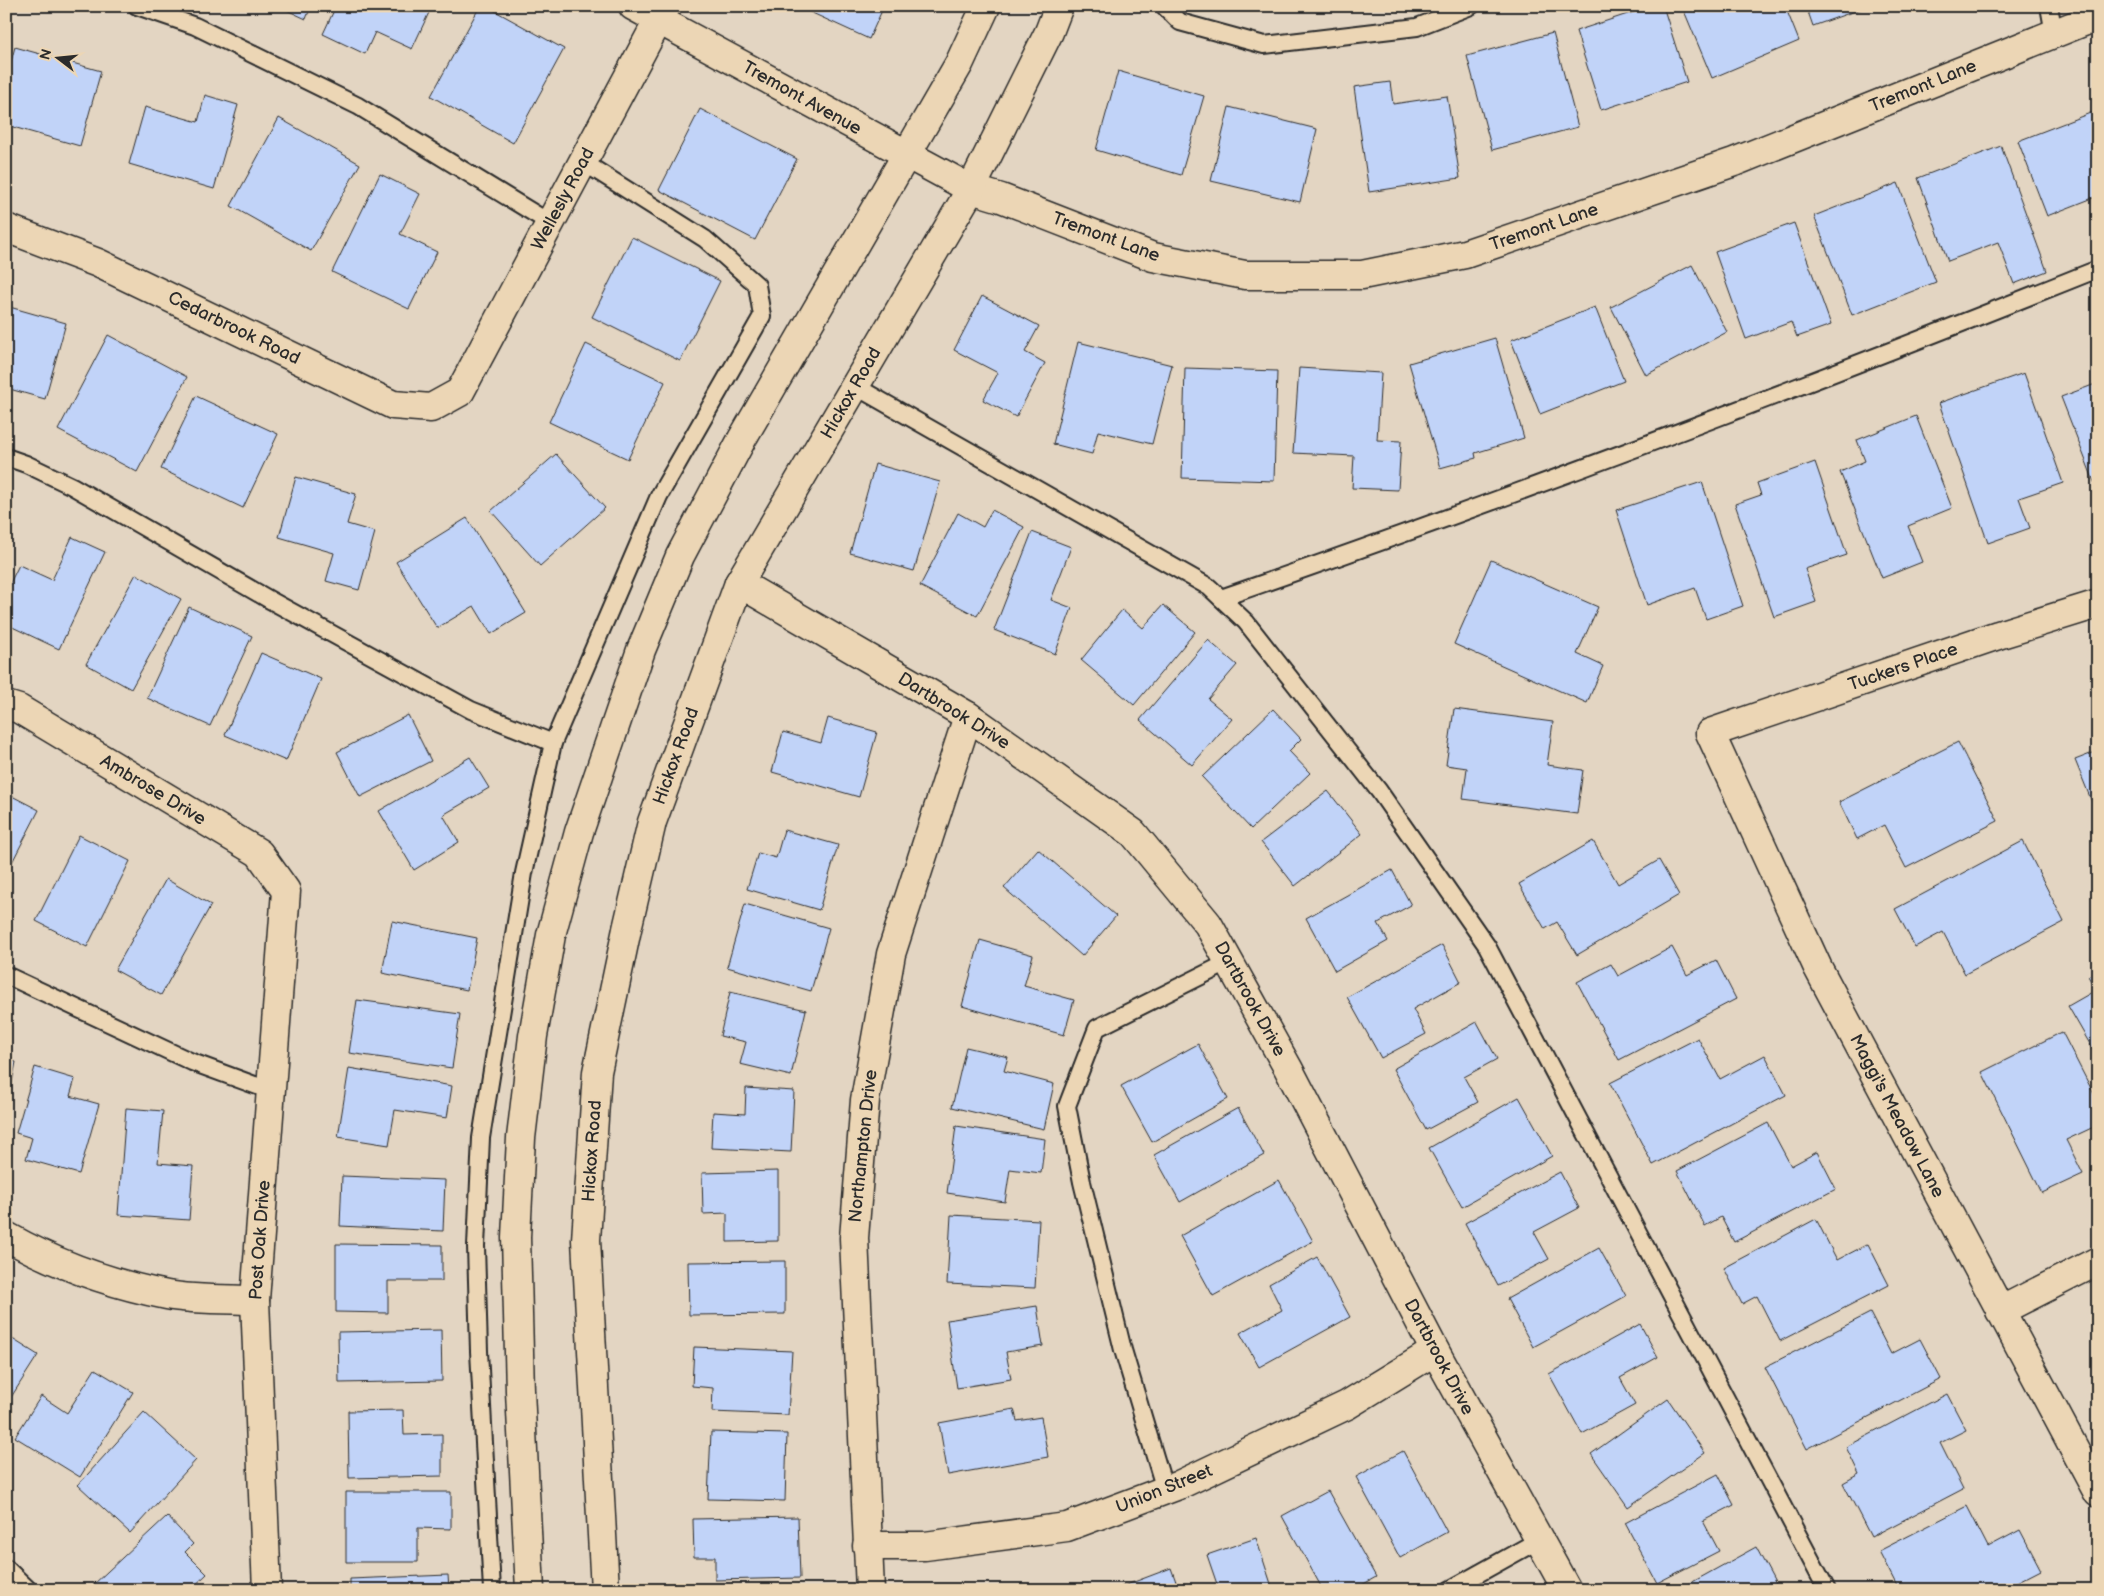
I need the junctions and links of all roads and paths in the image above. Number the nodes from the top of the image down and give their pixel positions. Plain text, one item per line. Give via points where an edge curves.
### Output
1 (137, 6) edge
2 (633, 6) edge
3 (986, 6) edge
4 (1059, 6) edge
5 (1164, 6) edge
6 (1471, 6) edge
7 (2049, 6) edge
8 (662, 13) edge
9 (2098, 16) edge
10 (2054, 34) junction
11 (906, 155) junction
12 (583, 162) junction
13 (971, 189) junction
14 (550, 223) junction
15 (6, 228) edge
16 (2098, 268) edge
17 (855, 386) junction
18 (460, 392) joint
19 (6, 458) edge
20 (739, 583) junction
21 (1221, 598) junction
22 (2098, 604) edge
23 (6, 705) edge
24 (968, 716) junction
25 (1710, 733) joint
26 (553, 743) junction
27 (286, 891) joint
28 (1229, 962) junction
29 (6, 975) edge
30 (271, 1091) junction
31 (6, 1236) edge
32 (2098, 1261) edge
33 (255, 1300) junction
34 (2000, 1311) junction
35 (1435, 1351) junction
36 (1165, 1490) junction
37 (2098, 1493) edge
38 (1539, 1540) junction
39 (867, 1546) junction
40 (6, 1568) edge
41 (29, 1590) edge
42 (267, 1590) edge
43 (492, 1590) edge
44 (530, 1590) edge
45 (605, 1590) edge
46 (870, 1590) edge
47 (1449, 1590) edge
48 (1567, 1590) edge
49 (1827, 1590) edge

1 - 14 lane via 195,26 358,106
2 - 8 street, Tremont Avenue
3 - 11 street via 959,64
4 - 13 street, Hickox Road
5 - 6 lane via 1180,22 1264,45 1417,27
7 - 10 lane
8 - 11 street, Tremont Avenue
8 - 12 street, Wellesly Road
9 - 10 street, Tremont Lane
10 - 13 street, Tremont Lane via 1734,162 1465,254 1362,275 1246,275 1153,257
11 - 13 street, Tremont Avenue
11 - 44 street via 742,440 680,556 635,668 579,832 551,935 533,1036 522,1129 516,1237
12 - 14 street, Wellesly Road
12 - 26 lane via 705,239 757,285 762,316 659,496
13 - 17 street, Hickox Road
14 - 18 street, Wellesly Road
15 - 18 street, Cedarbrook Road via 98,263 393,405 431,408
16 - 21 lane via 1727,416 1413,532
17 - 20 street, Hickox Road
17 - 21 lane via 1209,587
19 - 26 lane via 72,486 471,710
20 - 24 street, Dartbrook Drive
20 - 45 street, Hickox Road via 652,822 597,1072 586,1240
21 - 49 lane via 1246,622 1379,791 1487,946
22 - 25 street, Tuckers Place
23 - 27 street, Ambrose Drive via 19,709 259,853
24 - 28 street, Dartbrook Drive via 1133,833 1208,924
24 - 39 street, Northampton Drive via 891,954 865,1100 854,1238
25 - 34 street, Maggi's Meadow Lane via 1818,968
26 - 43 lane via 524,873 480,1138 476,1246 478,1342
27 - 30 street, Post Oak Drive
28 - 35 street, Dartbrook Drive via 1288,1068
28 - 36 lane via 1097,1028 1067,1106 1123,1350
29 - 30 lane via 192,1062
30 - 33 street, Post Oak Drive
31 - 33 street via 34,1252 102,1278 168,1296
32 - 34 street
33 - 42 street, Post Oak Drive
34 - 37 street, Maggi's Meadow Lane
35 - 36 street, Union Street via 1348,1405
35 - 38 street, Dartbrook Drive
36 - 39 street, Union Street via 1067,1527 925,1546
38 - 47 lane
38 - 48 street, Dartbrook Drive
39 - 46 street, Northampton Drive
40 - 41 lane

